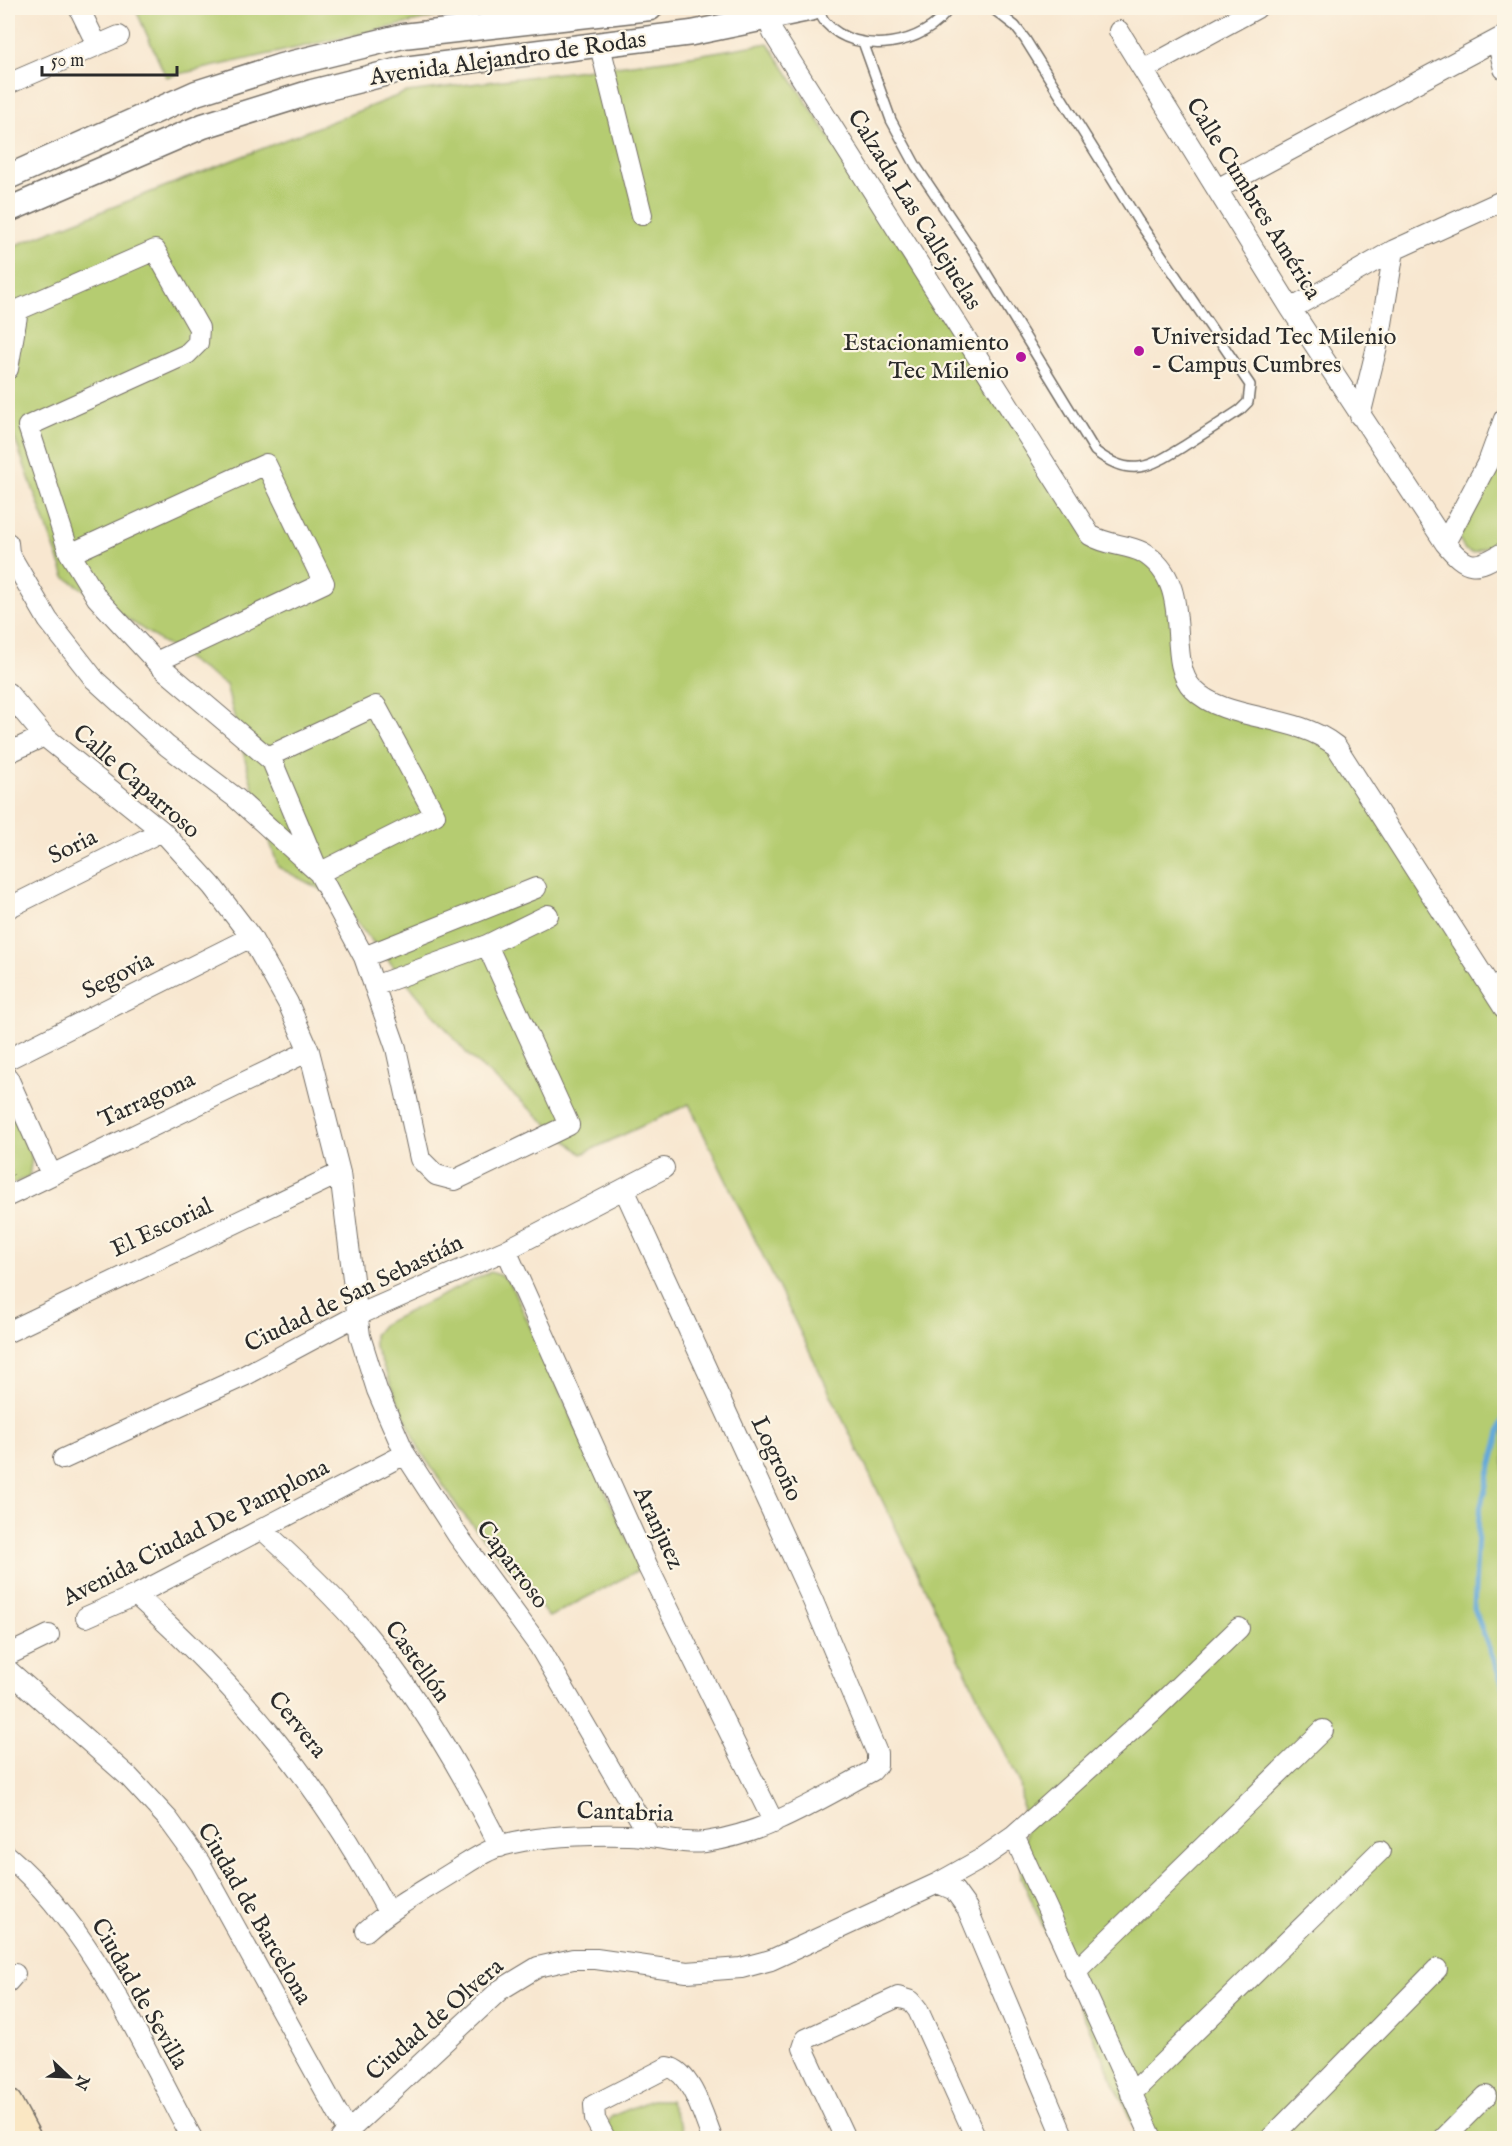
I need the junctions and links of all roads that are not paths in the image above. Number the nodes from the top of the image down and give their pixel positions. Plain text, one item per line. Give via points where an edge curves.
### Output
1 (79, 8) edge
2 (640, 8) edge
3 (815, 8) edge
4 (949, 8) edge
5 (992, 8) edge
6 (1257, 8) edge
7 (561, 13) edge
8 (766, 13) edge
9 (525, 15) edge
10 (1119, 31) dead end
11 (119, 36) dead end
12 (1501, 38) edge
13 (863, 42) junction
14 (97, 45) junction
15 (600, 45) junction
16 (1504, 69) edge
17 (1143, 70) junction
18 (8, 84) edge
19 (8, 177) edge
20 (1217, 189) junction
21 (1504, 200) edge
22 (8, 210) edge
23 (642, 214) dead end
24 (1394, 250) junction
25 (1291, 309) junction
26 (8, 369) edge
27 (1360, 416) junction
28 (1504, 419) edge
29 (8, 543) edge
30 (1445, 543) junction
31 (1504, 552) edge
32 (70, 554) junction
33 (156, 662) junction
34 (8, 693) edge
35 (44, 736) junction
36 (8, 753) edge
37 (267, 758) junction
38 (162, 831) junction
39 (319, 873) junction
40 (536, 888) dead end
41 (8, 908) edge
42 (548, 915) dead end
43 (251, 937) junction
44 (487, 945) junction
45 (364, 957) junction
46 (374, 986) junction
47 (1504, 1008) edge
48 (309, 1051) junction
49 (8, 1059) edge
50 (8, 1078) edge
51 (664, 1168) dead end
52 (340, 1173) junction
53 (51, 1174) junction
54 (624, 1189) junction
55 (8, 1196) edge
56 (506, 1250) junction
57 (356, 1316) junction
58 (8, 1332) edge
59 (405, 1454) junction
60 (63, 1459) dead end
61 (263, 1530) junction
62 (136, 1595) junction
63 (86, 1617) dead end
64 (1239, 1628) dead end
65 (49, 1635) dead end
66 (8, 1655) edge
67 (8, 1670) edge
68 (1323, 1730) dead end
69 (877, 1753) joint
70 (774, 1823) junction
71 (649, 1835) junction
72 (1014, 1836) junction
73 (500, 1846) junction
74 (1380, 1851) dead end
75 (8, 1856) edge
76 (938, 1883) junction
77 (388, 1912) junction
78 (366, 1931) dead end
79 (1437, 1969) dead end
80 (1075, 1972) junction
81 (1131, 2094) junction
82 (1486, 2096) dead end
83 (8, 2103) edge
84 (345, 2135) edge
85 (27, 2139) edge
86 (192, 2139) edge
87 (605, 2139) edge
88 (712, 2139) edge
89 (845, 2139) edge
90 (976, 2139) edge
91 (1064, 2139) edge
92 (1152, 2139) edge
93 (1270, 2139) edge
94 (1444, 2139) edge

1 - 14 street
2 - 7 street, Avenida Alejandro de Rodas
3 - 8 street, Avenida Alejandro de Rodas
3 - 13 lane via 827,24
4 - 13 lane via 930,26 908,38 883,44
5 - 13 lane via 1025,39 1137,219 1250,385 1248,402 1240,410 1153,465 1124,467 1095,451 911,157 891,120
6 - 17 street
7 - 9 street, Avenida Alejandro de Rodas
7 - 15 street
8 - 15 street, Avenida Alejandro de Rodas
8 - 47 street, Calzada Las Callejuelas via 773,33 1090,535 1110,545 1142,552 1158,566 1177,607 1181,672 1192,688 1227,708 1303,726 1336,746
9 - 19 street, Avenida Alejandro de Rodas via 403,36 281,66 196,93
10 - 17 street, Calle Cumbres América
11 - 14 street
12 - 16 street
12 - 20 street
14 - 18 street
15 - 22 street, Avenida Alejandro de Rodas via 404,69 312,92 203,126
15 - 23 street
17 - 20 street, Calle Cumbres América
20 - 25 street, Calle Cumbres América
21 - 24 street
24 - 25 street
24 - 27 street via 1381,330
25 - 27 street, Calle Cumbres América
26 - 32 street via 18,310 155,250 199,328 198,343 187,354 28,426
27 - 30 street, Calle Cumbres América
28 - 30 street via 1489,460
29 - 39 street via 9,553 48,620 95,680 167,746 236,798
30 - 31 street, Calle Cumbres América via 1459,561 1472,565 1484,564
32 - 33 street via 97,598
32 - 33 street via 266,464 324,583
33 - 37 street
34 - 35 street, Calle Caparroso
35 - 36 street
35 - 38 street, Calle Caparroso
37 - 39 street via 286,790
37 - 39 street via 376,706 435,815
38 - 41 street, Soria
38 - 43 street, Calle Caparroso
39 - 45 street
40 - 45 street
42 - 44 street
43 - 48 street, Calle Caparroso via 288,1003
43 - 49 street, Segovia
44 - 46 street
44 - 46 street via 569,1125 454,1180 436,1176 420,1159 396,1048
45 - 46 street
48 - 52 street, Calle Caparroso
48 - 53 street, Tarragona
50 - 53 street
51 - 54 street, Ciudad de San Sebastián
52 - 57 street, Calle Caparroso
52 - 58 street, El Escorial
53 - 55 street, Tarragona
54 - 56 street, Ciudad de San Sebastián
54 - 69 street, Logroño via 813,1601
56 - 57 street, Ciudad de San Sebastián
56 - 70 street, Aranjuez via 648,1567
57 - 59 street, Caparroso via 377,1390
57 - 60 street, Ciudad de San Sebastián via 244,1376
59 - 61 street, Avenida Ciudad De Pamplona
59 - 71 street, Caparroso via 458,1536 540,1646
61 - 62 street, Avenida Ciudad De Pamplona
61 - 73 street, Castellón via 364,1631 445,1745
62 - 63 street, Avenida Ciudad De Pamplona
62 - 77 street, Cervera via 193,1647 262,1721 322,1798
64 - 72 street, Ciudad de Olvera
65 - 66 street, Avenida Ciudad De Pamplona
67 - 84 street, Ciudad de Barcelona via 129,1777 168,1819 200,1863
68 - 80 street
69 - 70 street, Cantabria via 878,1765 872,1771
70 - 71 street, Cantabria via 702,1842
71 - 73 street, Cantabria via 557,1837
72 - 76 street, Ciudad de Olvera
72 - 80 street
73 - 77 street, Cantabria
74 - 81 street
75 - 86 street, Ciudad de Sevilla via 45,1895 101,1971
76 - 84 street, Ciudad de Olvera via 771,1960 741,1968 687,1972 596,1959 573,1959 538,1967 500,1990
76 - 91 street via 954,1890 967,1908
77 - 78 street, Cantabria
79 - 93 street
80 - 81 street
81 - 92 street
82 - 94 street
83 - 85 main road
87 - 88 street via 595,2119 594,2105 668,2067 685,2076
89 - 90 street via 804,2044 811,2035 894,1997 911,2001 918,2010

